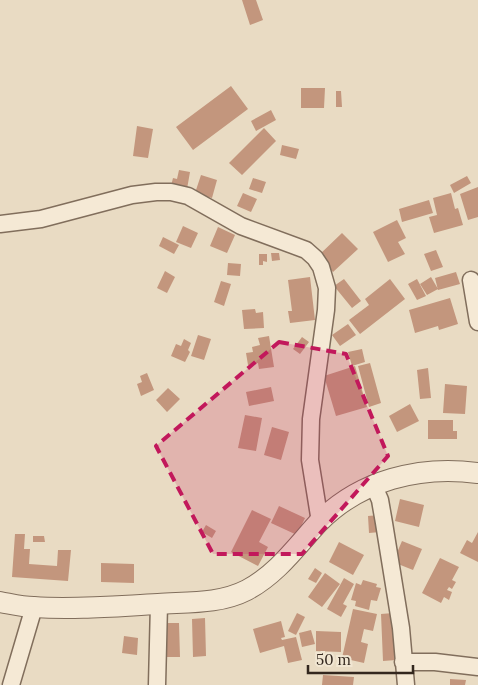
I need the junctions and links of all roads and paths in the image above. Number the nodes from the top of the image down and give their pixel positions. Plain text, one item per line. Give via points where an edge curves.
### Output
1 (0, 224) edge
2 (471, 280) dead end
3 (478, 322) edge
4 (478, 473) edge
5 (373, 484) junction
6 (320, 522) junction
7 (0, 602) edge
8 (159, 604) junction
9 (34, 608) junction
10 (403, 662) junction
11 (478, 667) edge
12 (11, 685) edge
13 (157, 685) edge
14 (406, 685) edge

1 - 6 street via 41,219 132,195 171,192 188,196 241,226 306,250 315,258 327,288 311,419 310,460
2 - 3 street
4 - 5 street via 426,472
5 - 6 street via 341,503
5 - 10 street via 384,523 401,628
6 - 8 street via 275,571 246,590 210,601
7 - 9 street
8 - 9 street
8 - 13 street
9 - 12 street
10 - 11 street
10 - 14 street

